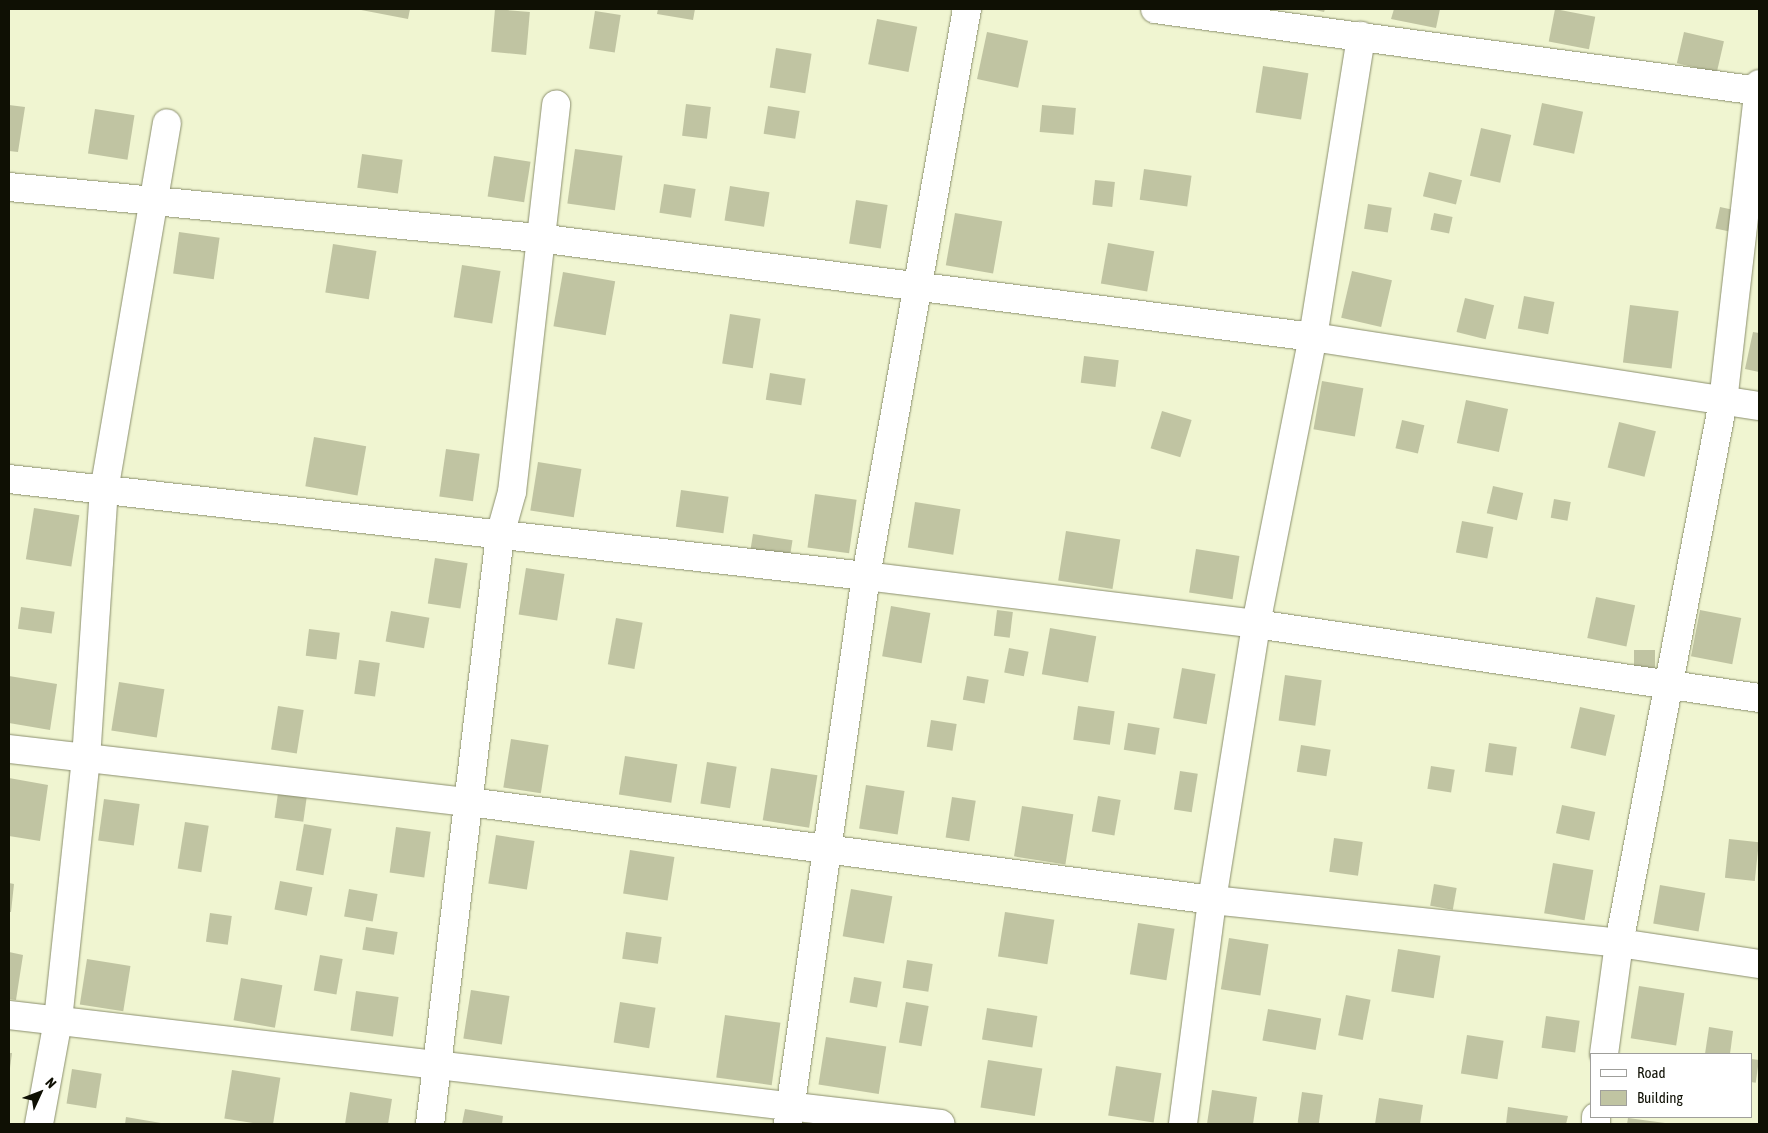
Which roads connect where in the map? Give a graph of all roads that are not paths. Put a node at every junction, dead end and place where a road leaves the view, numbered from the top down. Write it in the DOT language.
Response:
graph roads {
  1 [pos="968,9"];
  2 [pos="1156,9"];
  3 [pos="1361,36"];
  4 [pos="1759,89"];
  5 [pos="556,104"];
  6 [pos="167,123"];
  7 [pos="9,187"];
  8 [pos="151,203"];
  9 [pos="538,238"];
  10 [pos="916,285"];
  11 [pos="1313,337"];
  12 [pos="1724,402"];
  13 [pos="1759,406"];
  14 [pos="9,479"];
  15 [pos="104,490"];
  16 [pos="500,534"];
  17 [pos="866,576"];
  18 [pos="1256,624"];
  19 [pos="1667,684"];
  20 [pos="1759,698"];
  21 [pos="9,749"];
  22 [pos="86,759"];
  23 [pos="469,802"];
  24 [pos="828,850"];
  25 [pos="1212,900"];
  26 [pos="1619,943"];
  27 [pos="1759,964"];
  28 [pos="9,1015"];
  29 [pos="58,1020"];
  30 [pos="1604,1053"];
  31 [pos="437,1066"];
  32 [pos="790,1115"];
  33 [pos="38,1124"];
  34 [pos="430,1124"];
  35 [pos="941,1124"];
  36 [pos="1183,1124"];
  1 -- 10 [label="street"];
  2 -- 3 [label="street"];
  3 -- 4 [label="street"];
  3 -- 11 [label="street"];
  4 -- 12 [label="street"];
  5 -- 9 [label="street"];
  6 -- 8 [label="street"];
  7 -- 8 [label="street"];
  8 -- 9 [label="street"];
  8 -- 15 [label="street"];
  9 -- 10 [label="street"];
  9 -- 16 [label="street"];
  10 -- 11 [label="street"];
  10 -- 17 [label="street"];
  11 -- 12 [label="street"];
  11 -- 18 [label="street"];
  12 -- 13 [label="street"];
  12 -- 19 [label="street"];
  14 -- 15 [label="street"];
  15 -- 16 [label="street"];
  15 -- 22 [label="street"];
  16 -- 17 [label="street"];
  16 -- 23 [label="street"];
  17 -- 18 [label="street"];
  17 -- 24 [label="street"];
  18 -- 19 [label="street"];
  18 -- 25 [label="street"];
  19 -- 20 [label="street"];
  19 -- 26 [label="street"];
  21 -- 22 [label="street"];
  22 -- 23 [label="street"];
  22 -- 29 [label="street"];
  23 -- 24 [label="street"];
  23 -- 31 [label="street"];
  24 -- 25 [label="street"];
  24 -- 32 [label="street"];
  25 -- 26 [label="street"];
  25 -- 36 [label="street"];
  26 -- 27 [label="street"];
  26 -- 30 [label="street"];
  28 -- 29 [label="street"];
  29 -- 31 [label="street"];
  29 -- 33 [label="street"];
  31 -- 32 [label="street"];
  31 -- 34 [label="street"];
  32 -- 35 [label="street"];
}
